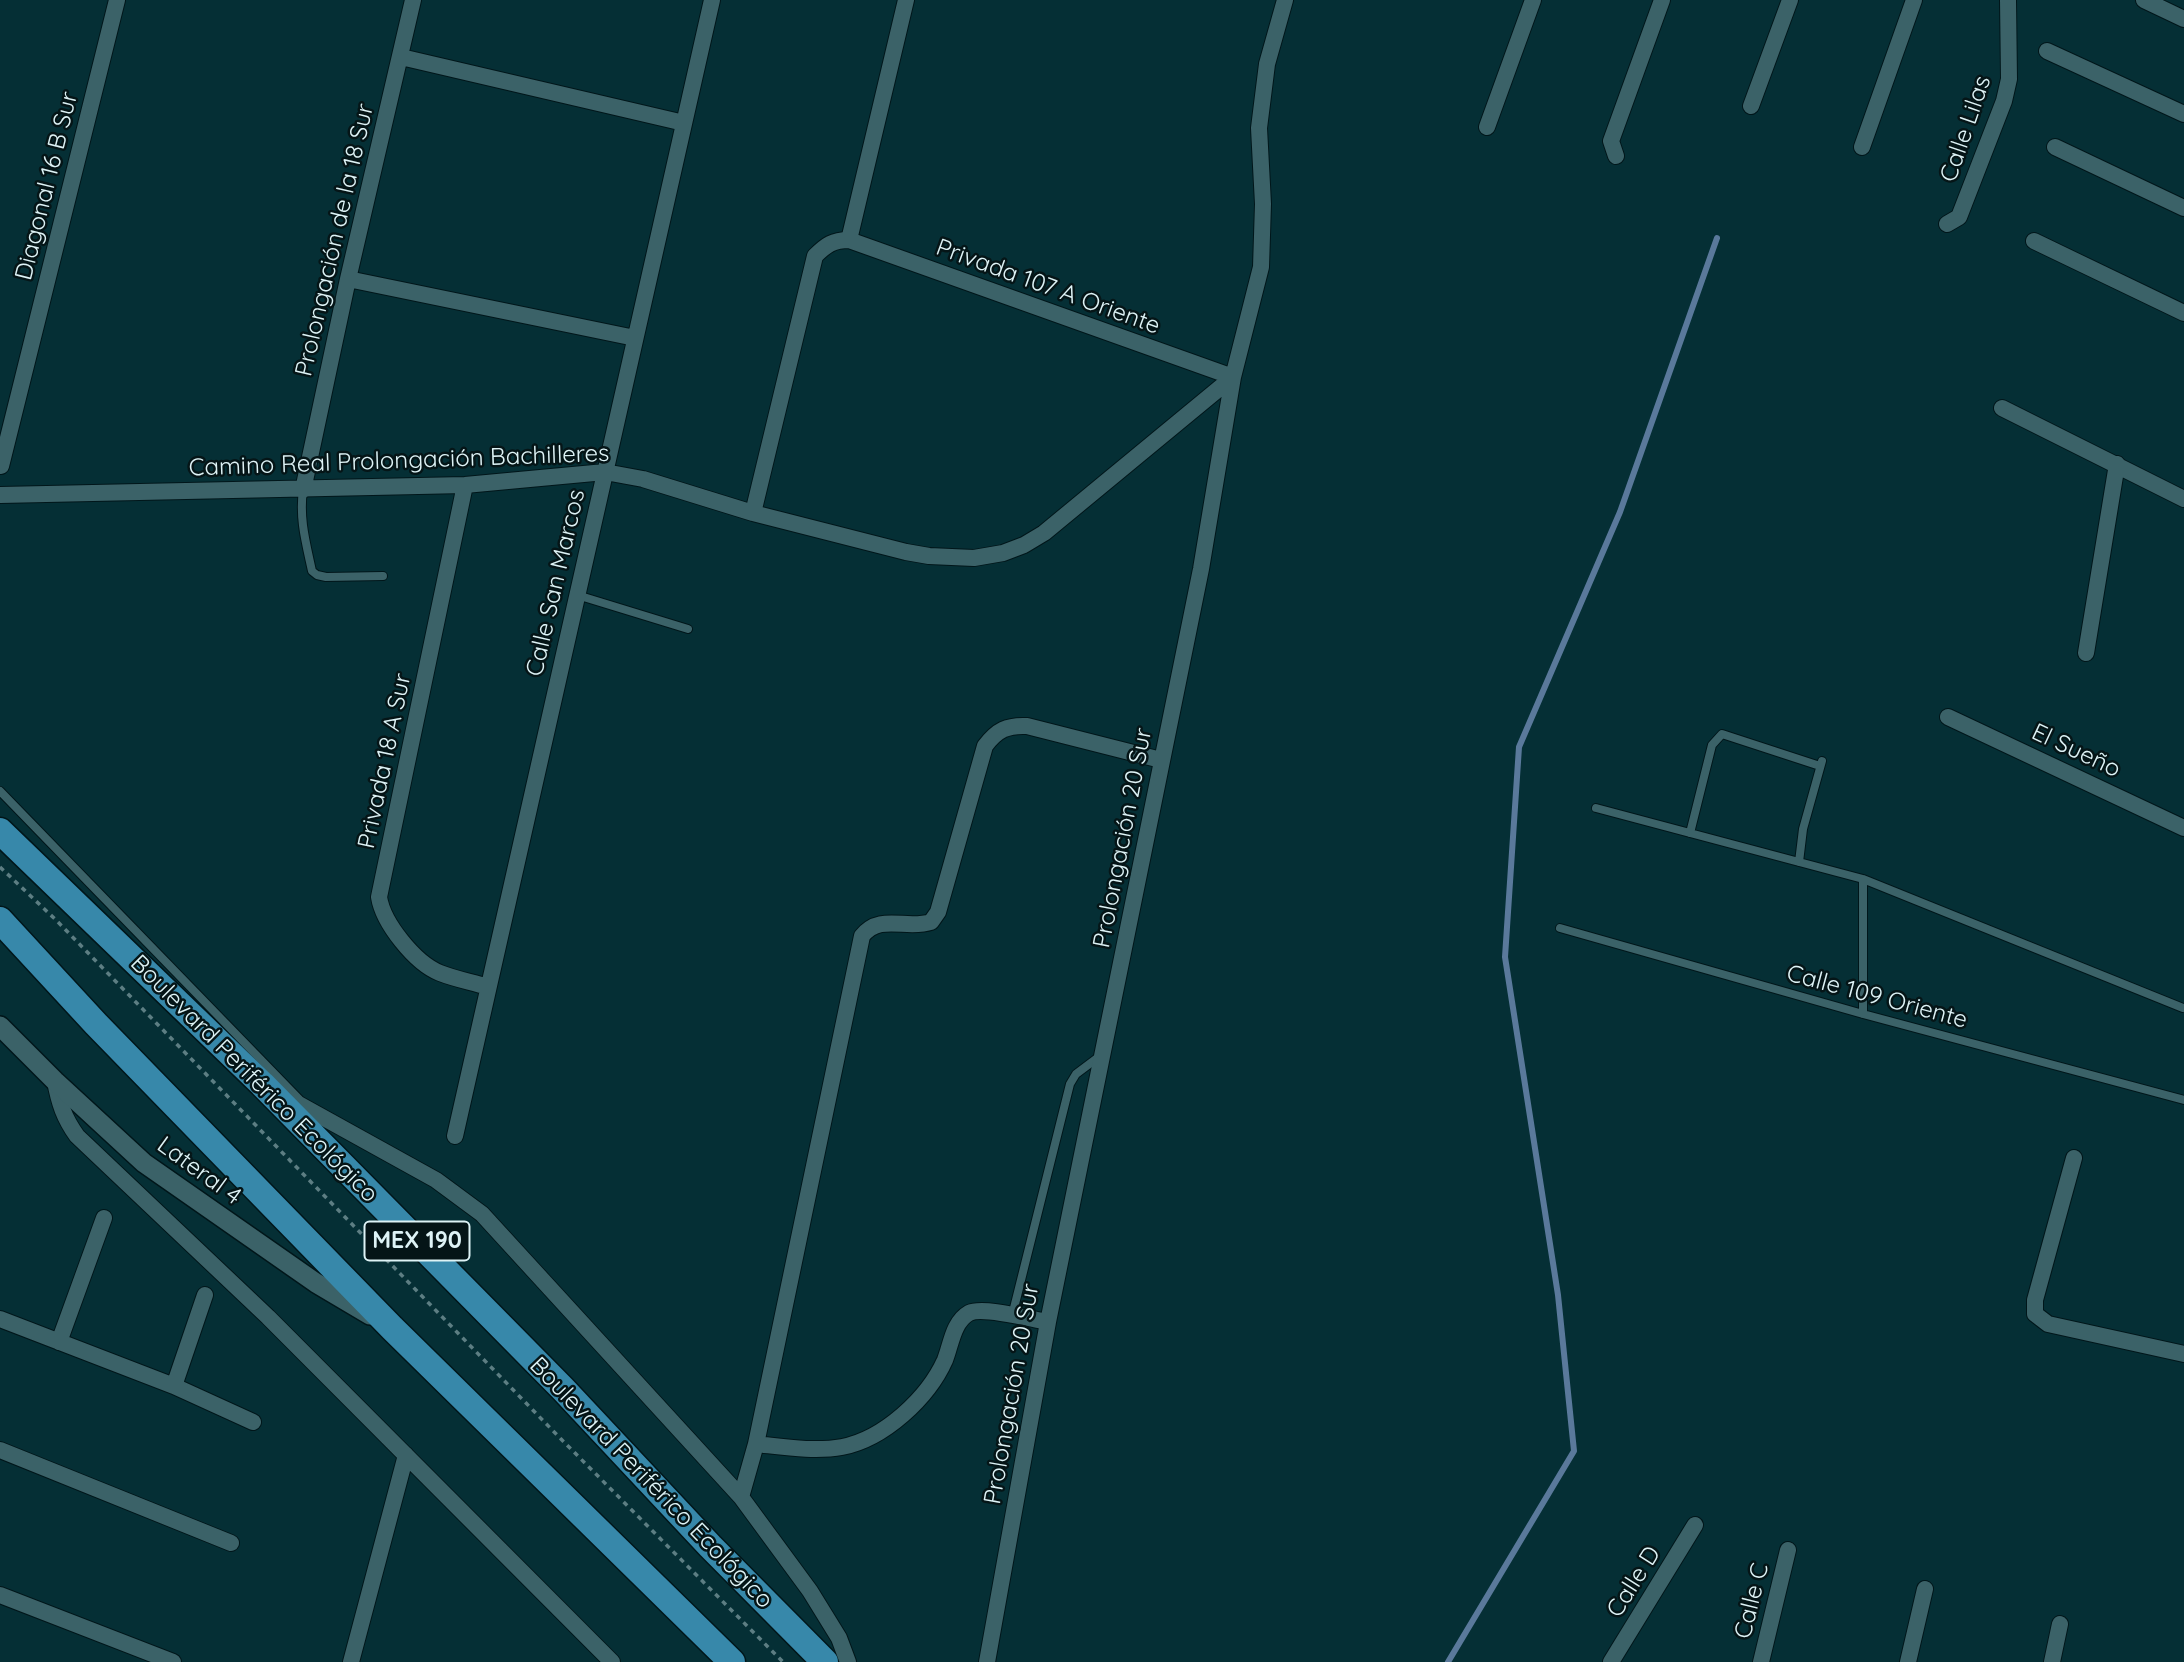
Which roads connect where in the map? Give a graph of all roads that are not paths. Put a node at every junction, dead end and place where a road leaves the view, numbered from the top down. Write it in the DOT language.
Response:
graph roads {
  1 [pos="117,0"];
  2 [pos="413,0"];
  3 [pos="712,0"];
  4 [pos="905,0"];
  5 [pos="1285,0"];
  6 [pos="1533,0"];
  7 [pos="1662,0"];
  8 [pos="1790,0"];
  9 [pos="1914,0"];
  10 [pos="2008,0"];
  11 [pos="2144,0"];
  12 [pos="2184,19"];
  13 [pos="2047,51"];
  14 [pos="401,57"];
  15 [pos="1751,106"];
  16 [pos="2184,114"];
  17 [pos="684,123"];
  18 [pos="1487,127"];
  19 [pos="1862,147"];
  20 [pos="2055,147"];
  21 [pos="1616,156"];
  22 [pos="2184,208"];
  23 [pos="1947,224"];
  24 [pos="849,240"];
  25 [pos="2034,241"];
  26 [pos="348,279"];
  27 [pos="2184,313"];
  28 [pos="635,338"];
  29 [pos="1233,377"];
  30 [pos="2002,408"];
  31 [pos="2117,464"];
  32 [pos="1,466"];
  33 [pos="605,472"];
  34 [pos="465,485"];
  35 [pos="303,490"];
  36 [pos="0,495"];
  37 [pos="2184,499"];
  38 [pos="754,513"];
  39 [pos="383,576"];
  40 [pos="577,596"];
  41 [pos="688,629"];
  42 [pos="2086,653"];
  43 [pos="1948,717"];
  44 [pos="1161,760"];
  45 [pos="0,791"];
  46 [pos="1596,808"];
  47 [pos="2184,828"];
  48 [pos="0,831"];
  49 [pos="1690,833"];
  50 [pos="1798,862"];
  51 [pos="1863,879"];
  52 [pos="0,920"];
  53 [pos="1560,928"];
  54 [pos="488,986"];
  55 [pos="2183,1008"];
  56 [pos="1863,1014"];
  57 [pos="0,1026"];
  58 [pos="1102,1054"];
  59 [pos="55,1081"];
  60 [pos="262,1084"];
  61 [pos="2184,1100"];
  62 [pos="310,1111"];
  63 [pos="454,1136"];
  64 [pos="2074,1158"];
  65 [pos="104,1218"];
  66 [pos="205,1295"];
  67 [pos="1012,1316"];
  68 [pos="0,1319"];
  69 [pos="1048,1322"];
  70 [pos="392,1328"];
  71 [pos="59,1342"];
  72 [pos="2184,1354"];
  73 [pos="174,1386"];
  74 [pos="253,1422"];
  75 [pos="757,1444"];
  76 [pos="0,1450"];
  77 [pos="406,1455"];
  78 [pos="741,1497"];
  79 [pos="1695,1525"];
  80 [pos="231,1543"];
  81 [pos="1788,1550"];
  82 [pos="1925,1589"];
  83 [pos="0,1595"];
  84 [pos="2060,1624"];
  85 [pos="153,1658"];
  86 [pos="173,1662"];
  87 [pos="351,1662"];
  88 [pos="612,1662"];
  89 [pos="732,1662"];
  90 [pos="825,1662"];
  91 [pos="848,1662"];
  92 [pos="987,1662"];
  93 [pos="1611,1662"];
  94 [pos="1761,1662"];
  95 [pos="1908,1662"];
  96 [pos="2052,1662"];
  1 -- 32 [label="street, Diagonal 16 B Sur"];
  2 -- 14 [label="street, Prolongación de la 18 Sur"];
  3 -- 17 [label="street, Calle San Marcos"];
  4 -- 24 [label="street"];
  5 -- 29 [label="street, Prolongación 20 Sur"];
  6 -- 18 [label="street"];
  7 -- 21 [label="street"];
  8 -- 15 [label="street"];
  9 -- 19 [label="street"];
  10 -- 23 [label="street, Calle Lilas"];
  11 -- 12 [label="street"];
  13 -- 16 [label="street"];
  14 -- 17 [label="street"];
  14 -- 26 [label="street, Prolongación de la 18 Sur"];
  17 -- 28 [label="street, Calle San Marcos"];
  20 -- 22 [label="street"];
  24 -- 29 [label="street, Privada 107 A Oriente"];
  24 -- 38 [label="street"];
  25 -- 27 [label="street"];
  26 -- 28 [label="street"];
  26 -- 35 [label="street, Prolongación de la 18 Sur"];
  28 -- 33 [label="street, Calle San Marcos"];
  29 -- 38 [label="street, Camino Real Prolongación Bachilleres"];
  29 -- 44 [label="street, Prolongación 20 Sur"];
  30 -- 31 [label="street"];
  31 -- 37 [label="street"];
  31 -- 42 [label="street"];
  33 -- 34 [label="street, Camino Real Prolongación Bachilleres"];
  33 -- 38 [label="street, Camino Real Prolongación Bachilleres"];
  33 -- 40 [label="street, Calle San Marcos"];
  34 -- 35 [label="street, Camino Real Prolongación Bachilleres"];
  34 -- 54 [label="street, Privada 18 A Sur"];
  35 -- 36 [label="street, Camino Real Prolongación Bachilleres"];
  35 -- 39 [label="lane"];
  40 -- 41 [label="lane"];
  40 -- 54 [label="street, Calle San Marcos"];
  43 -- 47 [label="street, El Sueño"];
  44 -- 58 [label="street, Prolongación 20 Sur"];
  44 -- 75 [label="street"];
  45 -- 62 [label="lane"];
  46 -- 49 [label="lane"];
  48 -- 60 [label="highway, Boulevard Periférico Ecológico / MEX 190"];
  49 -- 50 [label="lane"];
  49 -- 50 [label="lane"];
  50 -- 51 [label="lane"];
  51 -- 55 [label="lane"];
  51 -- 56 [label="lane"];
  52 -- 70 [label="highway, MEX 190"];
  53 -- 56 [label="lane, Calle 109 Oriente"];
  54 -- 63 [label="street, Calle San Marcos"];
  56 -- 61 [label="lane, Calle 109 Oriente"];
  57 -- 59 [label="street, Lateral 4"];
  58 -- 67 [label="lane"];
  58 -- 69 [label="street, Prolongación 20 Sur"];
  59 -- 70 [label="street, Lateral 4"];
  59 -- 77 [label="street"];
  60 -- 62 [label="street"];
  60 -- 90 [label="highway, Boulevard Periférico Ecológico / MEX 190"];
  62 -- 78 [label="street"];
  64 -- 72 [label="street"];
  65 -- 71 [label="street"];
  66 -- 73 [label="street"];
  67 -- 69 [label="street"];
  67 -- 75 [label="street"];
  68 -- 71 [label="street"];
  69 -- 92 [label="street, Prolongación 20 Sur"];
  70 -- 89 [label="highway, MEX 190"];
  71 -- 73 [label="street"];
  73 -- 74 [label="street"];
  75 -- 78 [label="street"];
  76 -- 80 [label="street"];
  77 -- 87 [label="street"];
  77 -- 88 [label="street"];
  78 -- 91 [label="street"];
  79 -- 93 [label="street, Calle D"];
  81 -- 94 [label="street, Calle C"];
  82 -- 95 [label="street"];
  83 -- 85 [label="street"];
  84 -- 96 [label="street"];
  85 -- 86 [label="street"];
}
